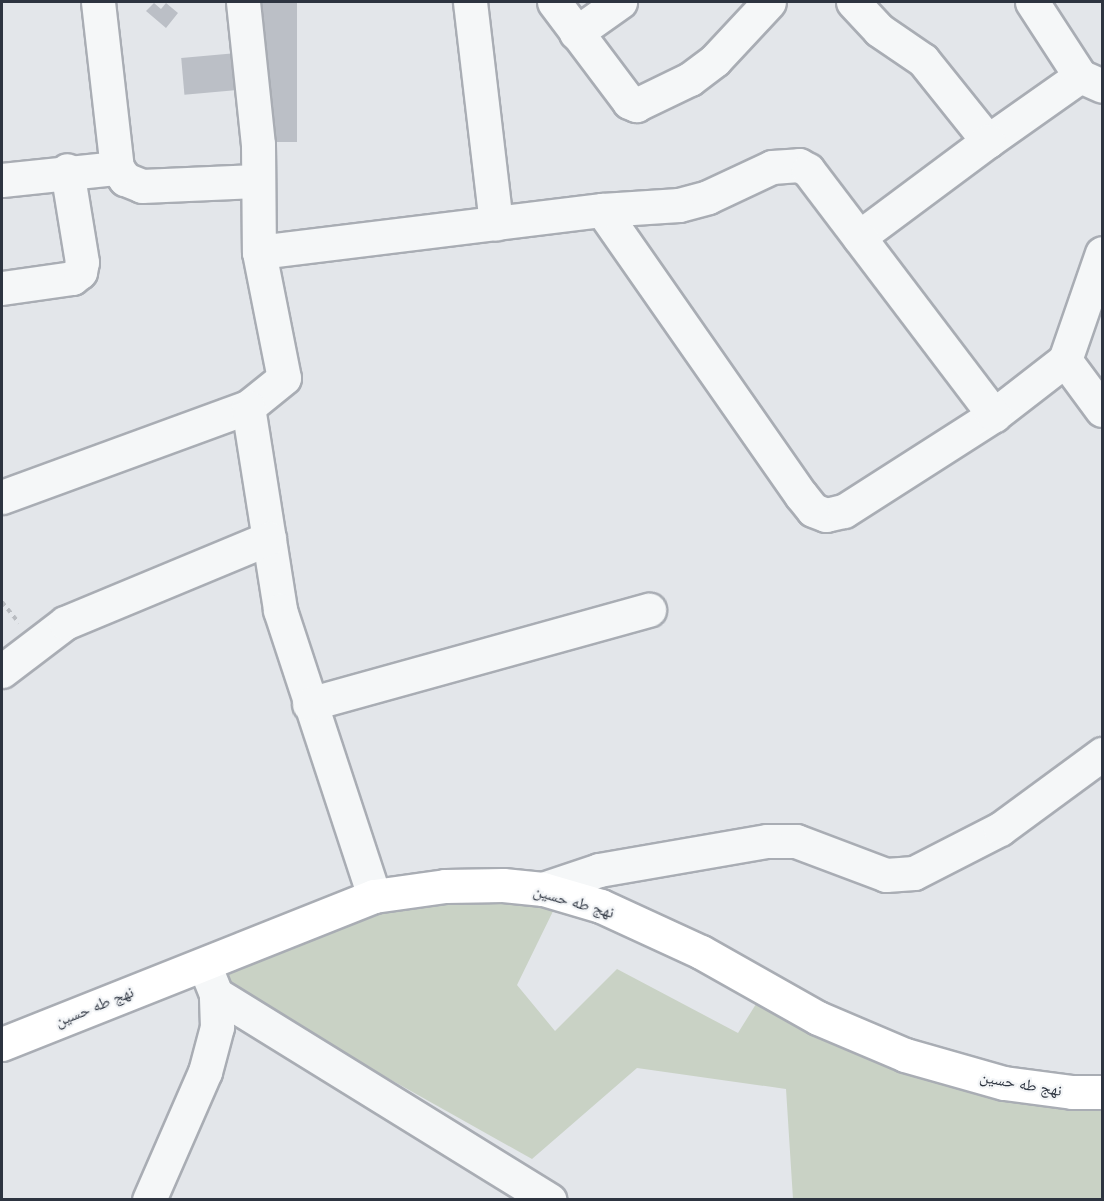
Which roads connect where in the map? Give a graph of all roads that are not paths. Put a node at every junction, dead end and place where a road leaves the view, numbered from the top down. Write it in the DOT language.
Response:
graph roads {
  1 [pos="98,2"];
  2 [pos="243,2"];
  3 [pos="470,2"];
  4 [pos="554,2"];
  5 [pos="620,2"];
  6 [pos="769,2"];
  7 [pos="853,2"];
  8 [pos="1032,2"];
  9 [pos="576,33"];
  10 [pos="1091,81"];
  11 [pos="988,141"];
  12 [pos="117,168"];
  13 [pos="68,170"];
  14 [pos="2,180"];
  15 [pos="256,181"];
  16 [pos="602,210"];
  17 [pos="496,222"];
  18 [pos="859,237"];
  19 [pos="259,252"];
  20 [pos="1102,253"];
  21 [pos="2,288"];
  22 [pos="1065,360"];
  23 [pos="248,407"];
  24 [pos="1102,410"];
  25 [pos="994,415"];
  26 [pos="2,497"];
  27 [pos="269,538"];
  28 [pos="649,610"];
  29 [pos="2,671"];
  30 [pos="309,704"];
  31 [pos="1102,754"];
  32 [pos="543,889"];
  33 [pos="374,896"];
  34 [pos="203,962"];
  35 [pos="216,994"];
  36 [pos="2,1044"];
  37 [pos="1102,1092"];
  38 [pos="159,1196"];
  39 [pos="550,1200"];
  1 -- 12 [label="street"];
  2 -- 15 [label="street"];
  3 -- 17 [label="street"];
  4 -- 9 [label="street"];
  5 -- 9 [label="street"];
  6 -- 9 [label="street"];
  7 -- 11 [label="street"];
  8 -- 10 [label="street"];
  10 -- 11 [label="street"];
  11 -- 18 [label="street"];
  12 -- 13 [label="street"];
  12 -- 15 [label="street"];
  13 -- 14 [label="street"];
  13 -- 21 [label="street"];
  15 -- 19 [label="street"];
  16 -- 17 [label="street"];
  16 -- 18 [label="street"];
  16 -- 25 [label="street"];
  17 -- 19 [label="street"];
  18 -- 25 [label="street"];
  19 -- 23 [label="street"];
  20 -- 22 [label="street"];
  22 -- 24 [label="street"];
  22 -- 25 [label="street"];
  23 -- 26 [label="street"];
  23 -- 27 [label="street"];
  27 -- 29 [label="street"];
  27 -- 30 [label="street"];
  28 -- 30 [label="street"];
  30 -- 33 [label="street"];
  31 -- 32 [label="street"];
  32 -- 33 [label="main road, نهج طه حسين"];
  32 -- 37 [label="main road, نهج طه حسين"];
  33 -- 34 [label="main road, نهج طه حسين"];
  34 -- 35 [label="street"];
  34 -- 36 [label="main road, نهج طه حسين"];
  35 -- 38 [label="street"];
  35 -- 39 [label="street"];
}
